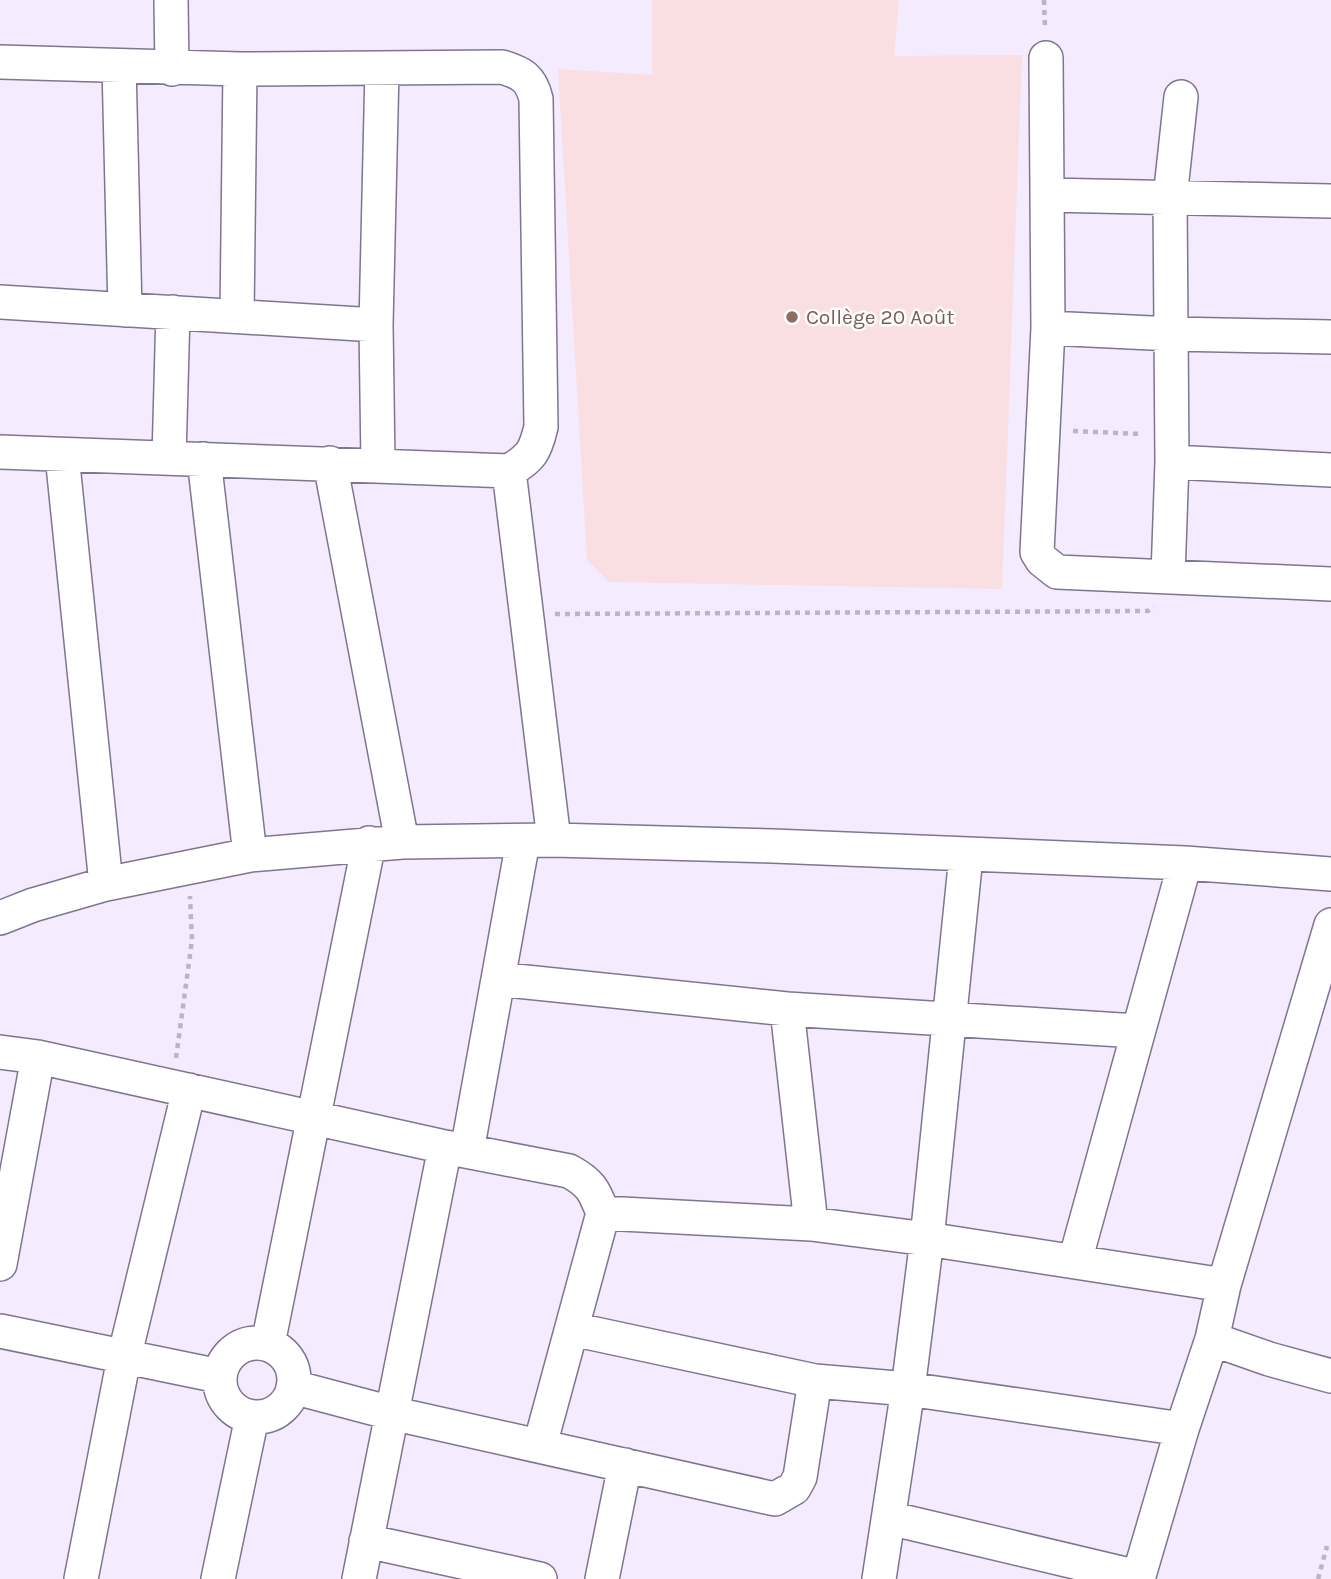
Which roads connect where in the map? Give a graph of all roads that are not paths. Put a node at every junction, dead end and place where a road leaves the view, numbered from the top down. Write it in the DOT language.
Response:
graph roads {
  1 [pos="171,0"];
  2 [pos="1046,58"];
  3 [pos="0,62"];
  4 [pos="119,66"];
  5 [pos="172,69"];
  6 [pos="240,69"];
  7 [pos="382,69"];
  8 [pos="1181,97"];
  9 [pos="1047,195"];
  10 [pos="1170,198"];
  11 [pos="1331,201"];
  12 [pos="0,302"];
  13 [pos="125,310"];
  14 [pos="173,312"];
  15 [pos="237,316"];
  16 [pos="376,325"];
  17 [pos="1048,328"];
  18 [pos="1172,334"];
  19 [pos="1331,337"];
  20 [pos="1171,449"];
  21 [pos="0,452"];
  22 [pos="62,455"];
  23 [pos="169,458"];
  24 [pos="204,459"];
  25 [pos="330,463"];
  26 [pos="378,464"];
  27 [pos="1331,470"];
  28 [pos="509,471"];
  29 [pos="1168,576"];
  30 [pos="1331,584"];
  31 [pos="539,841"];
  32 [pos="402,842"];
  33 [pos="369,843"];
  34 [pos="250,855"];
  35 [pos="966,856"];
  36 [pos="1185,863"];
  37 [pos="1331,873"];
  38 [pos="106,884"];
  39 [pos="0,918"];
  40 [pos="1331,925"];
  41 [pos="498,979"];
  42 [pos="787,1009"];
  43 [pos="948,1019"];
  44 [pos="1137,1031"];
  45 [pos="0,1052"];
  46 [pos="38,1057"];
  47 [pos="181,1088"];
  48 [pos="313,1116"];
  49 [pos="456,1149"];
  50 [pos="603,1213"];
  51 [pos="811,1224"];
  52 [pos="927,1239"];
  53 [pos="1074,1261"];
  54 [pos="0,1264"];
  55 [pos="1224,1285"];
  56 [pos="572,1329"];
  57 [pos="0,1331"];
  58 [pos="1212,1339"];
  59 [pos="268,1344"];
  60 [pos="124,1358"];
  61 [pos="219,1376"];
  62 [pos="1331,1376"];
  63 [pos="815,1381"];
  64 [pos="293,1387"];
  65 [pos="908,1389"];
  66 [pos="391,1413"];
  67 [pos="252,1417"];
  68 [pos="1182,1429"];
  69 [pos="540,1445"];
  70 [pos="625,1465"];
  71 [pos="889,1518"];
  72 [pos="366,1541"];
  73 [pos="1138,1578"];
  74 [pos="81,1579"];
  75 [pos="219,1579"];
  76 [pos="359,1579"];
  77 [pos="540,1579"];
  78 [pos="601,1579"];
  79 [pos="879,1579"];
  1 -- 5 [label="street"];
  2 -- 9 [label="street"];
  3 -- 4 [label="street"];
  4 -- 5 [label="street"];
  4 -- 13 [label="street"];
  5 -- 6 [label="street"];
  6 -- 7 [label="street"];
  6 -- 15 [label="street"];
  7 -- 16 [label="street"];
  7 -- 28 [label="street"];
  8 -- 10 [label="street"];
  9 -- 10 [label="street"];
  9 -- 17 [label="street"];
  10 -- 11 [label="street"];
  10 -- 18 [label="street"];
  12 -- 13 [label="street"];
  13 -- 14 [label="street"];
  14 -- 15 [label="street"];
  14 -- 23 [label="street"];
  15 -- 16 [label="street"];
  16 -- 26 [label="street"];
  17 -- 18 [label="street"];
  17 -- 29 [label="street"];
  18 -- 19 [label="street"];
  18 -- 20 [label="street"];
  20 -- 27 [label="street"];
  20 -- 29 [label="street"];
  21 -- 22 [label="street"];
  22 -- 23 [label="street"];
  22 -- 38 [label="street"];
  23 -- 24 [label="street"];
  24 -- 25 [label="street"];
  24 -- 34 [label="street"];
  25 -- 26 [label="street"];
  25 -- 32 [label="street"];
  26 -- 28 [label="street"];
  28 -- 31 [label="street"];
  29 -- 30 [label="street"];
  31 -- 32 [label="street"];
  31 -- 35 [label="street"];
  31 -- 41 [label="street"];
  32 -- 33 [label="street"];
  33 -- 34 [label="street"];
  33 -- 48 [label="street"];
  34 -- 38 [label="street"];
  35 -- 36 [label="street"];
  35 -- 43 [label="street"];
  36 -- 37 [label="street"];
  36 -- 44 [label="street"];
  38 -- 39 [label="street"];
  40 -- 55 [label="street"];
  41 -- 42 [label="street"];
  41 -- 49 [label="street"];
  42 -- 43 [label="street"];
  42 -- 51 [label="street"];
  43 -- 44 [label="street"];
  43 -- 52 [label="street"];
  44 -- 53 [label="street"];
  45 -- 46 [label="street"];
  46 -- 47 [label="street"];
  46 -- 54 [label="street"];
  47 -- 48 [label="street"];
  47 -- 60 [label="street"];
  48 -- 49 [label="street"];
  48 -- 59 [label="street"];
  49 -- 50 [label="street"];
  49 -- 66 [label="street"];
  50 -- 51 [label="street"];
  50 -- 56 [label="street"];
  51 -- 52 [label="street"];
  52 -- 53 [label="street"];
  52 -- 65 [label="street"];
  53 -- 55 [label="street"];
  55 -- 58 [label="street"];
  56 -- 63 [label="street"];
  56 -- 69 [label="street"];
  57 -- 60 [label="street"];
  58 -- 62 [label="street"];
  58 -- 68 [label="street"];
  59 -- 61 [label="street"];
  59 -- 64 [label="street"];
  60 -- 61 [label="street"];
  60 -- 74 [label="street"];
  61 -- 67 [label="street"];
  63 -- 65 [label="street"];
  63 -- 70 [label="street"];
  64 -- 66 [label="street"];
  64 -- 67 [label="street"];
  65 -- 68 [label="street"];
  65 -- 71 [label="street"];
  66 -- 69 [label="street"];
  66 -- 72 [label="street"];
  67 -- 75 [label="street"];
  68 -- 73 [label="street"];
  69 -- 70 [label="street"];
  70 -- 78 [label="street"];
  71 -- 73 [label="street"];
  71 -- 79 [label="street"];
  72 -- 76 [label="street"];
  72 -- 77 [label="street"];
}
